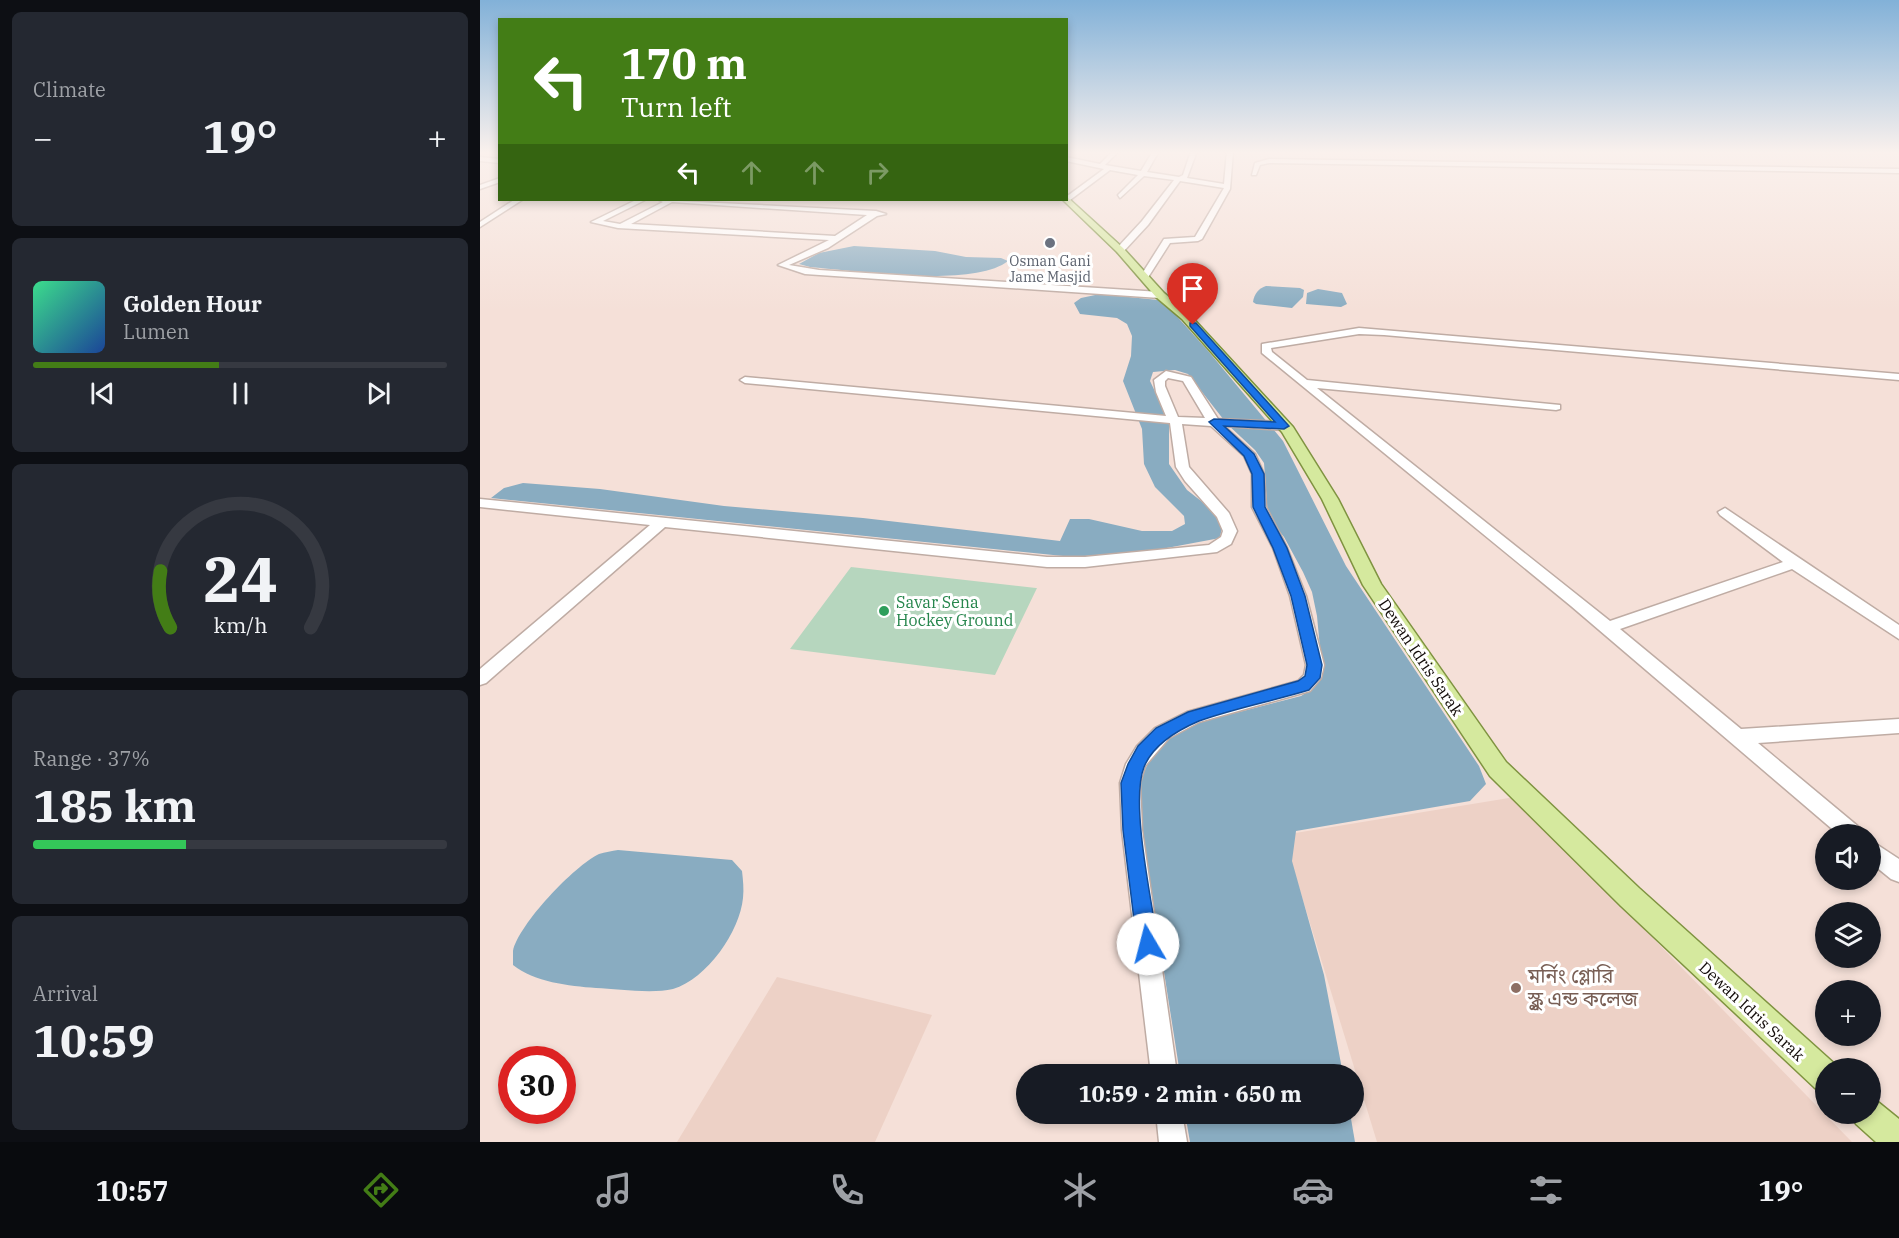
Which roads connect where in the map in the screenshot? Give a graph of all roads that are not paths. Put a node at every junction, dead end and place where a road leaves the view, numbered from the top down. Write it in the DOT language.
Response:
graph roads {
  1 [pos="514,204"];
  2 [pos="632,204"];
  3 [pos="665,204"];
  4 [pos="732,204"];
  5 [pos="1073,204"];
  6 [pos="1159,204"];
  7 [pos="1217,204"];
  8 [pos="480,225"];
  9 [pos="622,226"];
  10 [pos="837,238"];
  11 [pos="1120,250"];
  12 [pos="1144,277"];
  13 [pos="1160,295"];
  14 [pos="1899,377"];
  15 [pos="745,380"];
  16 [pos="1304,383"];
  17 [pos="1556,407"];
  18 [pos="1174,420"];
  19 [pos="1214,422"];
  20 [pos="1284,426"];
  21 [pos="480,503"];
  22 [pos="1725,512"];
  23 [pos="660,524"];
  24 [pos="1794,563"];
  25 [pos="1607,628"];
  26 [pos="1899,633"];
  27 [pos="480,679"];
  28 [pos="1899,726"];
  29 [pos="1737,737"];
  30 [pos="1841,824"];
  31 [pos="1881,858"];
  32 [pos="1899,872"];
  33 [pos="1163,1064"];
  34 [pos="1815,1067"];
  35 [pos="1171,1124"];
  36 [pos="1880,1124"];
  37 [pos="1899,1140"];
  38 [pos="1173,1142"];
  1 -- 8 [label="street"];
  2 -- 9 [label="street"];
  3 -- 9 [label="street"];
  4 -- 10 [label="street"];
  5 -- 11 [label="main road, Dewan Idris Sarak"];
  6 -- 11 [label="street"];
  7 -- 12 [label="street"];
  9 -- 10 [label="street"];
  10 -- 13 [label="street"];
  11 -- 12 [label="main road, Dewan Idris Sarak"];
  12 -- 13 [label="main road, Dewan Idris Sarak"];
  13 -- 20 [label="main road, Dewan Idris Sarak"];
  14 -- 16 [label="street"];
  15 -- 18 [label="street"];
  16 -- 17 [label="street"];
  16 -- 25 [label="street"];
  18 -- 19 [label="street"];
  18 -- 19 [label="street"];
  18 -- 23 [label="street"];
  19 -- 20 [label="street"];
  19 -- 33 [label="street"];
  20 -- 34 [label="main road, Dewan Idris Sarak"];
  21 -- 23 [label="street"];
  22 -- 24 [label="street"];
  23 -- 27 [label="street"];
  24 -- 25 [label="street"];
  24 -- 26 [label="street"];
  25 -- 29 [label="street"];
  28 -- 29 [label="street"];
  29 -- 30 [label="street"];
  31 -- 32 [label="street"];
  35 -- 38 [label="street"];
  36 -- 37 [label="main road"];
}
